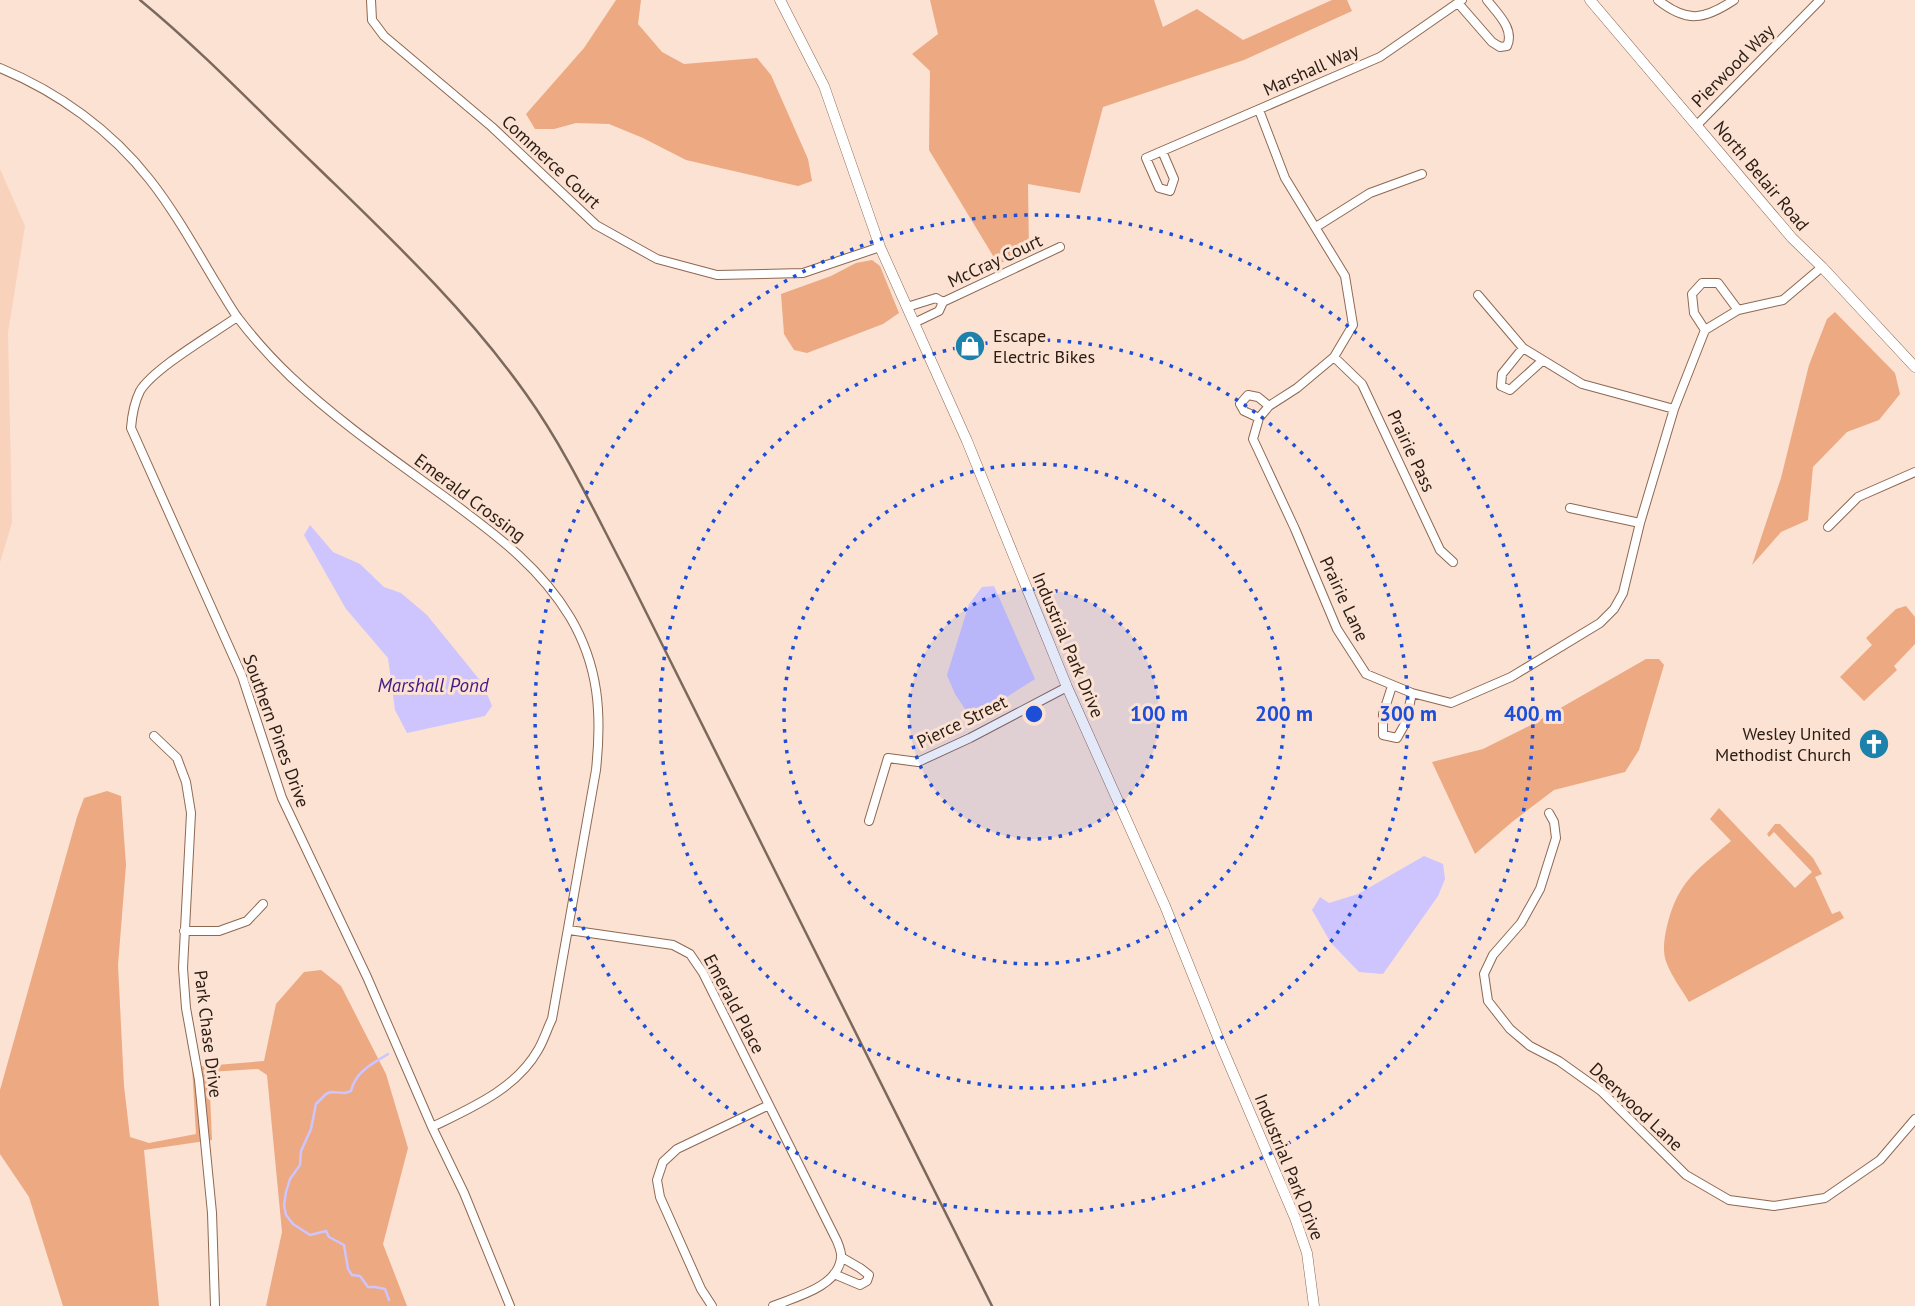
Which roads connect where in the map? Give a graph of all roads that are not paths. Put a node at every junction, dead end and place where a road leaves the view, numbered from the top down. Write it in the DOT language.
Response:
graph roads {
  1 [pos="371,0"];
  2 [pos="780,0"];
  3 [pos="1487,0"];
  4 [pos="1590,0"];
  5 [pos="1658,0"];
  6 [pos="1734,0"];
  7 [pos="1820,0"];
  8 [pos="1460,2"];
  9 [pos="0,68"];
  10 [pos="1259,110"];
  11 [pos="1697,125"];
  12 [pos="1162,151"];
  13 [pos="1422,174"];
  14 [pos="1316,227"];
  15 [pos="880,247"];
  16 [pos="1060,247"];
  17 [pos="1822,267"];
  18 [pos="1478,295"];
  19 [pos="943,302"];
  20 [pos="907,307"];
  21 [pos="1738,310"];
  22 [pos="237,317"];
  23 [pos="914,323"];
  24 [pos="1705,330"];
  25 [pos="1523,348"];
  26 [pos="1334,357"];
  27 [pos="1542,361"];
  28 [pos="1915,368"];
  29 [pos="1269,406"];
  30 [pos="1674,409"];
  31 [pos="1259,418"];
  32 [pos="1915,472"];
  33 [pos="1570,508"];
  34 [pos="1640,523"];
  35 [pos="1828,527"];
  36 [pos="1453,562"];
  37 [pos="1392,686"];
  38 [pos="1067,687"];
  39 [pos="1412,693"];
  40 [pos="153,736"];
  41 [pos="1549,813"];
  42 [pos="869,821"];
  43 [pos="263,904"];
  44 [pos="569,930"];
  45 [pos="184,931"];
  46 [pos="769,1105"];
  47 [pos="1915,1119"];
  48 [pos="432,1127"];
  49 [pos="841,1257"];
  50 [pos="834,1274"];
  51 [pos="215,1306"];
  52 [pos="510,1306"];
  53 [pos="712,1306"];
  54 [pos="773,1306"];
  55 [pos="1314,1306"];
  1 -- 15 [label="street, Commerce Court"];
  2 -- 15 [label="street, Industrial Park Drive"];
  3 -- 8 [label="street"];
  4 -- 11 [label="street, North Belair Road"];
  5 -- 6 [label="street"];
  7 -- 11 [label="street, Pierwood Way"];
  8 -- 10 [label="street, Marshall Way"];
  9 -- 22 [label="street, Emerald Crossing"];
  10 -- 12 [label="street, Marshall Way"];
  10 -- 14 [label="street"];
  11 -- 17 [label="street, North Belair Road"];
  12 -- 12 [label="street"];
  13 -- 14 [label="street"];
  14 -- 26 [label="street"];
  15 -- 20 [label="street, Industrial Park Drive"];
  16 -- 19 [label="street, McCray Court"];
  17 -- 21 [label="street"];
  17 -- 28 [label="street, North Belair Road"];
  18 -- 25 [label="street"];
  19 -- 20 [label="street, McCray Court"];
  19 -- 23 [label="street, McCray Court"];
  20 -- 23 [label="street, Industrial Park Drive"];
  21 -- 24 [label="street"];
  21 -- 24 [label="street"];
  22 -- 44 [label="street, Emerald Crossing"];
  22 -- 48 [label="street, Southern Pines Drive"];
  23 -- 38 [label="street, Industrial Park Drive"];
  24 -- 30 [label="street, Prairie Lane"];
  25 -- 27 [label="street"];
  25 -- 27 [label="street"];
  26 -- 29 [label="street"];
  26 -- 36 [label="street, Prairie Pass"];
  27 -- 30 [label="street"];
  29 -- 31 [label="street"];
  29 -- 31 [label="street"];
  30 -- 34 [label="street, Prairie Lane"];
  31 -- 37 [label="street, Prairie Lane"];
  32 -- 35 [label="street"];
  33 -- 34 [label="street"];
  34 -- 39 [label="street, Prairie Lane"];
  37 -- 39 [label="street, Prairie Lane"];
  37 -- 39 [label="street"];
  38 -- 42 [label="street, Pierce Street"];
  38 -- 55 [label="street, Industrial Park Drive"];
  40 -- 45 [label="street, Park Chase Drive"];
  41 -- 47 [label="street, Deerwood Lane"];
  43 -- 45 [label="street"];
  44 -- 46 [label="street, Emerald Place"];
  44 -- 48 [label="street, Emerald Crossing"];
  45 -- 51 [label="street, Park Chase Drive"];
  46 -- 49 [label="street, Emerald Place"];
  46 -- 53 [label="street"];
  48 -- 52 [label="street, Southern Pines Drive"];
  49 -- 50 [label="street"];
  49 -- 50 [label="street"];
  50 -- 54 [label="street"];
}
